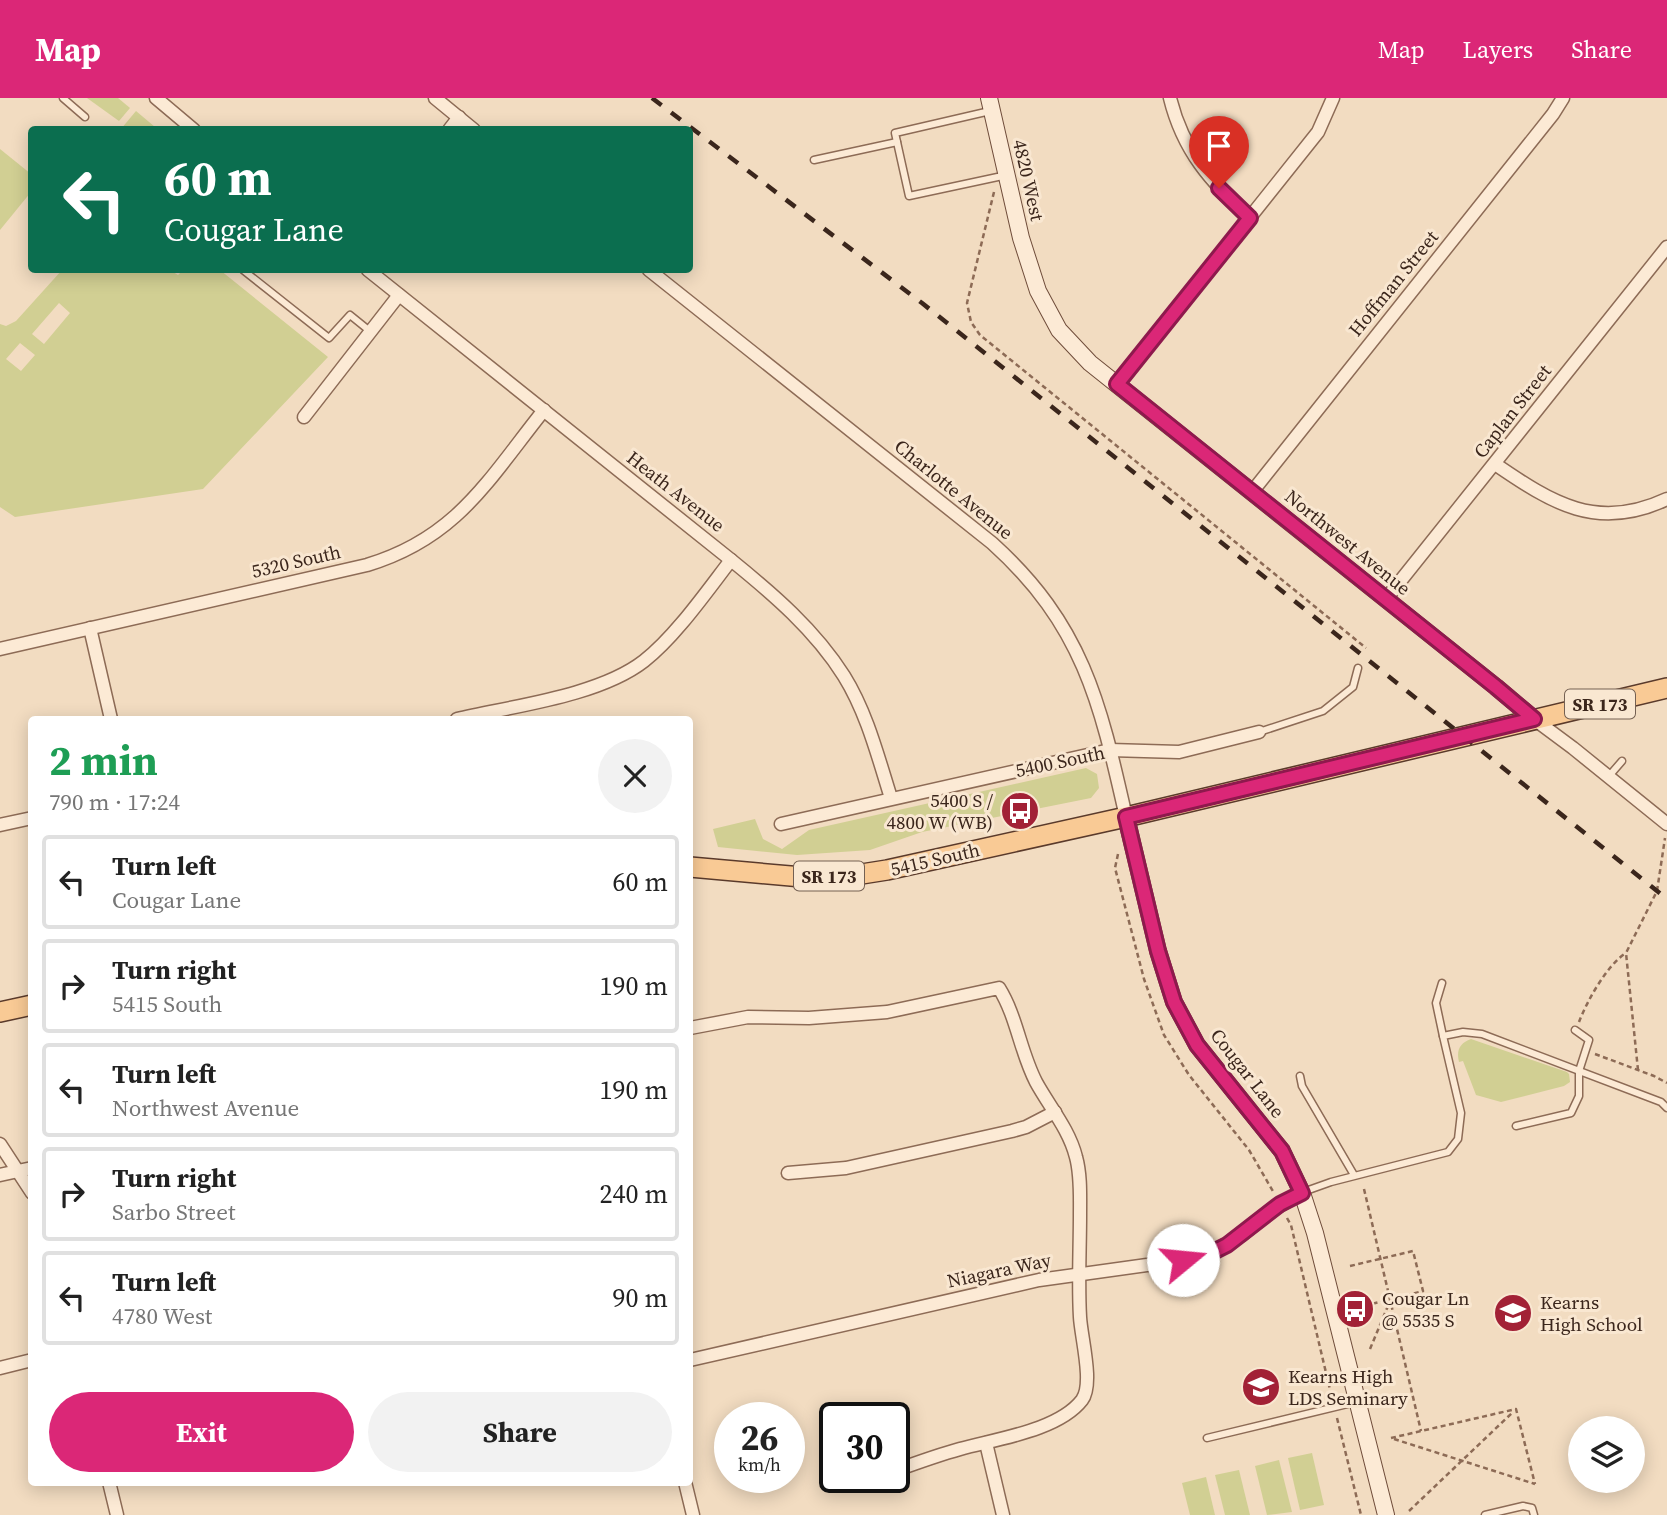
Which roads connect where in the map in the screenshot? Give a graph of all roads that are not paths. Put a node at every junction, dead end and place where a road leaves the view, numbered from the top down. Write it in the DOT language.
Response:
graph roads {
  1 [pos="63,98"];
  2 [pos="156,98"];
  3 [pos="435,98"];
  4 [pos="1170,98"];
  5 [pos="1333,98"];
  6 [pos="1563,98"];
  7 [pos="990,104"];
  8 [pos="85,117"];
  9 [pos="459,117"];
  10 [pos="189,126"];
  11 [pos="452,126"];
  12 [pos="469,126"];
  13 [pos="897,142"];
  14 [pos="814,160"];
  15 [pos="1000,177"];
  16 [pos="1250,218"];
  17 [pos="1667,247"];
  18 [pos="1030,270"];
  19 [pos="247,273"];
  20 [pos="372,273"];
  21 [pos="653,273"];
  22 [pos="399,295"];
  23 [pos="371,332"];
  24 [pos="1117,384"];
  25 [pos="544,411"];
  26 [pos="304,417"];
  27 [pos="1495,464"];
  28 [pos="1252,492"];
  29 [pos="1667,499"];
  30 [pos="731,559"];
  31 [pos="1386,599"];
  32 [pos="90,628"];
  33 [pos="0,649"];
  34 [pos="1358,668"];
  35 [pos="1667,690"];
  36 [pos="110,716"];
  37 [pos="470,716"];
  38 [pos="1534,719"];
  39 [pos="1259,732"];
  40 [pos="1110,750"];
  41 [pos="1622,761"];
  42 [pos="1609,776"];
  43 [pos="891,798"];
  44 [pos="1126,817"];
  45 [pos="28,819"];
  46 [pos="781,824"];
  47 [pos="1667,824"];
  48 [pos="0,825"];
  49 [pos="693,867"];
  50 [pos="1442,983"];
  51 [pos="28,1006"];
  52 [pos="0,1013"];
  53 [pos="693,1027"];
  54 [pos="1575,1030"];
  55 [pos="1443,1036"];
  56 [pos="1579,1071"];
  57 [pos="1300,1076"];
  58 [pos="1667,1108"];
  59 [pos="1055,1112"];
  60 [pos="1516,1126"];
  61 [pos="0,1144"];
  62 [pos="25,1169"];
  63 [pos="788,1173"];
  64 [pos="0,1175"];
  65 [pos="1354,1175"];
  66 [pos="1302,1193"];
  67 [pos="1079,1274"];
  68 [pos="693,1359"];
  69 [pos="28,1361"];
  70 [pos="0,1368"];
  71 [pos="1358,1402"];
  72 [pos="1207,1438"];
  73 [pos="986,1443"];
  74 [pos="910,1465"];
  75 [pos="110,1486"];
  76 [pos="686,1486"];
  77 [pos="117,1515"];
  78 [pos="693,1515"];
  79 [pos="1003,1515"];
  80 [pos="1385,1515"];
  81 [pos="1485,1515"];
  82 [pos="1534,1515"];
  1 -- 8 [label="lane"];
  2 -- 10 [label="street"];
  3 -- 9 [label="street"];
  4 -- 16 [label="street"];
  5 -- 16 [label="street"];
  6 -- 28 [label="street, Hoffman Street"];
  7 -- 13 [label="lane"];
  7 -- 15 [label="street, 4820 West"];
  9 -- 11 [label="street"];
  9 -- 12 [label="street"];
  13 -- 14 [label="lane"];
  13 -- 15 [label="lane"];
  15 -- 18 [label="street, 4820 West"];
  16 -- 24 [label="street"];
  17 -- 27 [label="street, Caplan Street"];
  18 -- 24 [label="street, Northwest Avenue"];
  19 -- 23 [label="lane"];
  20 -- 22 [label="street, Heath Avenue"];
  21 -- 40 [label="street, Charlotte Avenue"];
  22 -- 23 [label="street"];
  22 -- 25 [label="street, Heath Avenue"];
  23 -- 26 [label="street"];
  24 -- 28 [label="street, Northwest Avenue"];
  25 -- 30 [label="street, Heath Avenue"];
  25 -- 32 [label="street, 5320 South"];
  27 -- 29 [label="street"];
  27 -- 31 [label="street, Caplan Street"];
  28 -- 31 [label="street, Northwest Avenue"];
  30 -- 37 [label="street"];
  30 -- 43 [label="street, Heath Avenue"];
  31 -- 38 [label="street, Northwest Avenue"];
  32 -- 33 [label="street, 5320 South"];
  32 -- 36 [label="street"];
  34 -- 39 [label="lane"];
  35 -- 38 [label="main road, 5415 South / SR 173"];
  38 -- 42 [label="street, Northwest Avenue"];
  38 -- 44 [label="main road, 5415 South / SR 173"];
  39 -- 40 [label="street, 5400 South"];
  40 -- 43 [label="street, 5400 South"];
  40 -- 44 [label="street, Charlotte Avenue"];
  41 -- 42 [label="lane"];
  42 -- 47 [label="street, Northwest Avenue"];
  43 -- 46 [label="street, 5400 South"];
  44 -- 49 [label="main road, 5415 South / SR 173"];
  44 -- 66 [label="street, Cougar Lane"];
  45 -- 48 [label="street"];
  50 -- 55 [label="lane"];
  51 -- 52 [label="main road"];
  53 -- 59 [label="street"];
  54 -- 56 [label="lane"];
  55 -- 56 [label="lane"];
  55 -- 65 [label="lane"];
  56 -- 58 [label="lane"];
  56 -- 60 [label="lane"];
  57 -- 65 [label="lane"];
  59 -- 63 [label="street"];
  59 -- 67 [label="street"];
  61 -- 62 [label="street"];
  62 -- 64 [label="street"];
  65 -- 66 [label="lane"];
  66 -- 67 [label="street, Niagara Way"];
  66 -- 71 [label="street, Cougar Lane"];
  67 -- 68 [label="street, Niagara Way"];
  67 -- 73 [label="street"];
  69 -- 70 [label="street"];
  71 -- 72 [label="lane"];
  71 -- 80 [label="street, Cougar Lane"];
  73 -- 74 [label="street"];
  73 -- 79 [label="street"];
  75 -- 77 [label="street"];
  76 -- 78 [label="street"];
  81 -- 82 [label="lane"];
}
